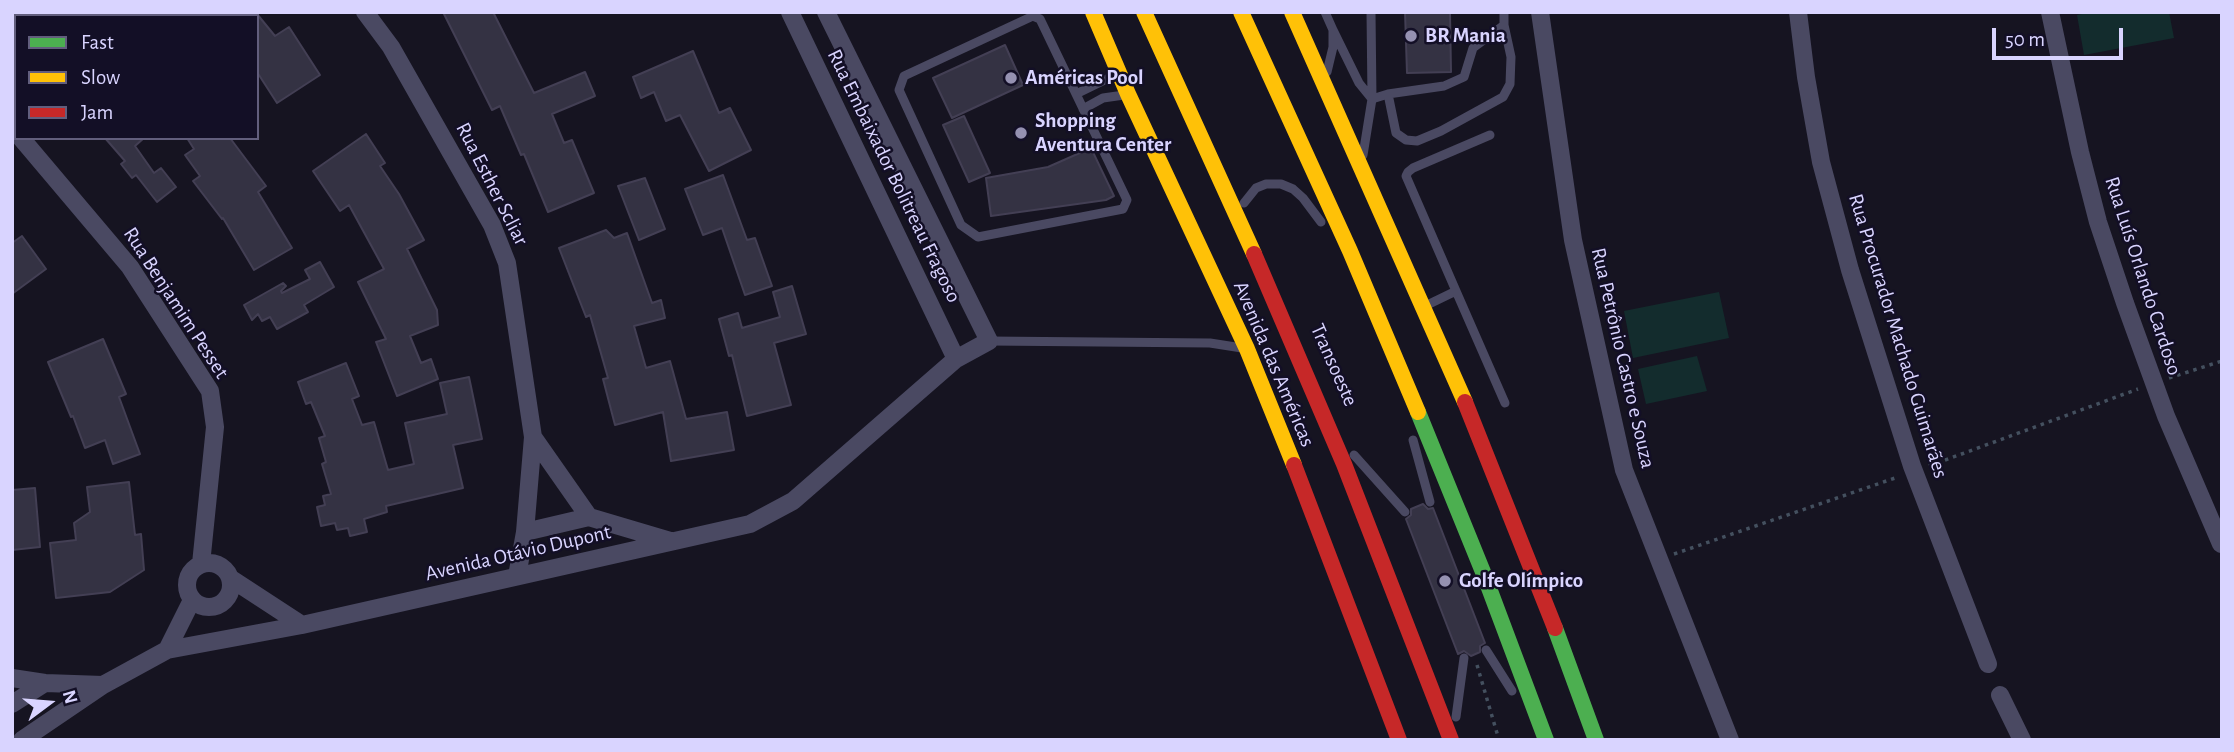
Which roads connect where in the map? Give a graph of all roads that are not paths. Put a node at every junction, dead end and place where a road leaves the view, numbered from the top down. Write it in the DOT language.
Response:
graph roads {
  1 [pos="365,12"];
  2 [pos="790,12"];
  3 [pos="826,12"];
  4 [pos="1093,12"];
  5 [pos="1144,12"];
  6 [pos="1153,12"];
  7 [pos="1241,12"];
  8 [pos="1292,12"];
  9 [pos="1325,12"];
  10 [pos="1371,12"];
  11 [pos="1504,12"];
  12 [pos="1540,12"];
  13 [pos="1798,12"];
  14 [pos="2050,12"];
  15 [pos="1504,24"];
  16 [pos="1333,30"];
  17 [pos="1120,73"];
  18 [pos="1325,81"];
  19 [pos="1076,94"];
  20 [pos="1128,94"];
  21 [pos="1388,94"];
  22 [pos="1372,99"];
  23 [pos="1083,109"];
  24 [pos="1490,135"];
  25 [pos="23,140"];
  26 [pos="1215,143"];
  27 [pos="1361,164"];
  28 [pos="1308,190"];
  29 [pos="1238,191"];
  30 [pos="1244,202"];
  31 [pos="1249,214"];
  32 [pos="1456,291"];
  33 [pos="1423,307"];
  34 [pos="989,341"];
  35 [pos="1247,349"];
  36 [pos="956,359"];
  37 [pos="1505,403"];
  38 [pos="533,437"];
  39 [pos="1349,443"];
  40 [pos="1354,455"];
  41 [pos="1364,480"];
  42 [pos="1430,502"];
  43 [pos="1442,507"];
  44 [pos="1405,512"];
  45 [pos="589,517"];
  46 [pos="525,532"];
  47 [pos="674,542"];
  48 [pos="2221,544"];
  49 [pos="201,564"];
  50 [pos="517,576"];
  51 [pos="230,578"];
  52 [pos="192,600"];
  53 [pos="302,625"];
  54 [pos="167,650"];
  55 [pos="1486,650"];
  56 [pos="1500,653"];
  57 [pos="1469,656"];
  58 [pos="1988,664"];
  59 [pos="12,678"];
  60 [pos="45,682"];
  61 [pos="103,685"];
  62 [pos="1446,692"];
  63 [pos="2000,695"];
  64 [pos="12,704"];
  65 [pos="1456,717"];
  66 [pos="1455,734"];
  67 [pos="22,740"];
  68 [pos="1399,740"];
  69 [pos="1546,740"];
  70 [pos="1596,740"];
  71 [pos="1730,740"];
  72 [pos="2022,740"];
  1 -- 38 [label="street, Rua Esther Scliar"];
  2 -- 36 [label="street, Rua Embaixador Bolitreau Fragoso"];
  3 -- 34 [label="street, Rua Embaixador Bolitreau Fragoso"];
  4 -- 17 [label="main road, Avenida das Américas"];
  5 -- 66 [label="main road, Avenida das Américas"];
  6 -- 26 [label="lane"];
  7 -- 69 [label="main road"];
  8 -- 18 [label="main road"];
  9 -- 16 [label="lane"];
  10 -- 22 [label="lane"];
  11 -- 15 [label="lane"];
  12 -- 71 [label="street, Rua Petrônio Castro e Souza"];
  13 -- 58 [label="street, Rua Procurador Machado Guimarães"];
  14 -- 48 [label="street, Rua Luís Orlando Cardoso"];
  15 -- 21 [label="lane"];
  15 -- 21 [label="lane"];
  16 -- 18 [label="lane"];
  16 -- 22 [label="lane"];
  17 -- 19 [label="lane"];
  17 -- 20 [label="main road, Avenida das Américas"];
  18 -- 27 [label="main road"];
  19 -- 23 [label="lane"];
  19 -- 23 [label="lane"];
  20 -- 23 [label="lane"];
  20 -- 35 [label="main road, Avenida das Américas"];
  21 -- 22 [label="lane"];
  22 -- 27 [label="lane"];
  24 -- 32 [label="lane"];
  25 -- 49 [label="street, Rua Benjamim Pesset"];
  27 -- 33 [label="main road"];
  28 -- 30 [label="lane"];
  29 -- 30 [label="lane"];
  30 -- 31 [label="lane"];
  32 -- 33 [label="lane"];
  32 -- 37 [label="lane"];
  33 -- 70 [label="main road"];
  34 -- 35 [label="lane"];
  34 -- 36 [label="street, Avenida Otávio Dupont"];
  35 -- 68 [label="main road, Avenida das Américas"];
  36 -- 47 [label="street, Avenida Otávio Dupont"];
  38 -- 45 [label="street, Rua Esther Scliar"];
  38 -- 46 [label="street, Rua Esther Scliar"];
  39 -- 40 [label="lane"];
  40 -- 41 [label="lane"];
  40 -- 44 [label="lane"];
  42 -- 43 [label="lane"];
  45 -- 46 [label="street"];
  45 -- 47 [label="street"];
  46 -- 50 [label="street, Rua Esther Scliar"];
  47 -- 50 [label="street, Avenida Otávio Dupont"];
  49 -- 51 [label="street"];
  49 -- 52 [label="street"];
  50 -- 53 [label="street, Avenida Otávio Dupont"];
  51 -- 52 [label="street"];
  51 -- 53 [label="street"];
  52 -- 54 [label="street"];
  53 -- 54 [label="street, Avenida Otávio Dupont"];
  54 -- 61 [label="street, Avenida Otávio Dupont"];
  55 -- 56 [label="lane"];
  57 -- 65 [label="lane"];
  59 -- 60 [label="street"];
  60 -- 61 [label="street"];
  60 -- 64 [label="street"];
  61 -- 67 [label="street, Avenida Otávio Dupont"];
  62 -- 65 [label="lane"];
  63 -- 72 [label="street"];
  65 -- 66 [label="lane"];
}
